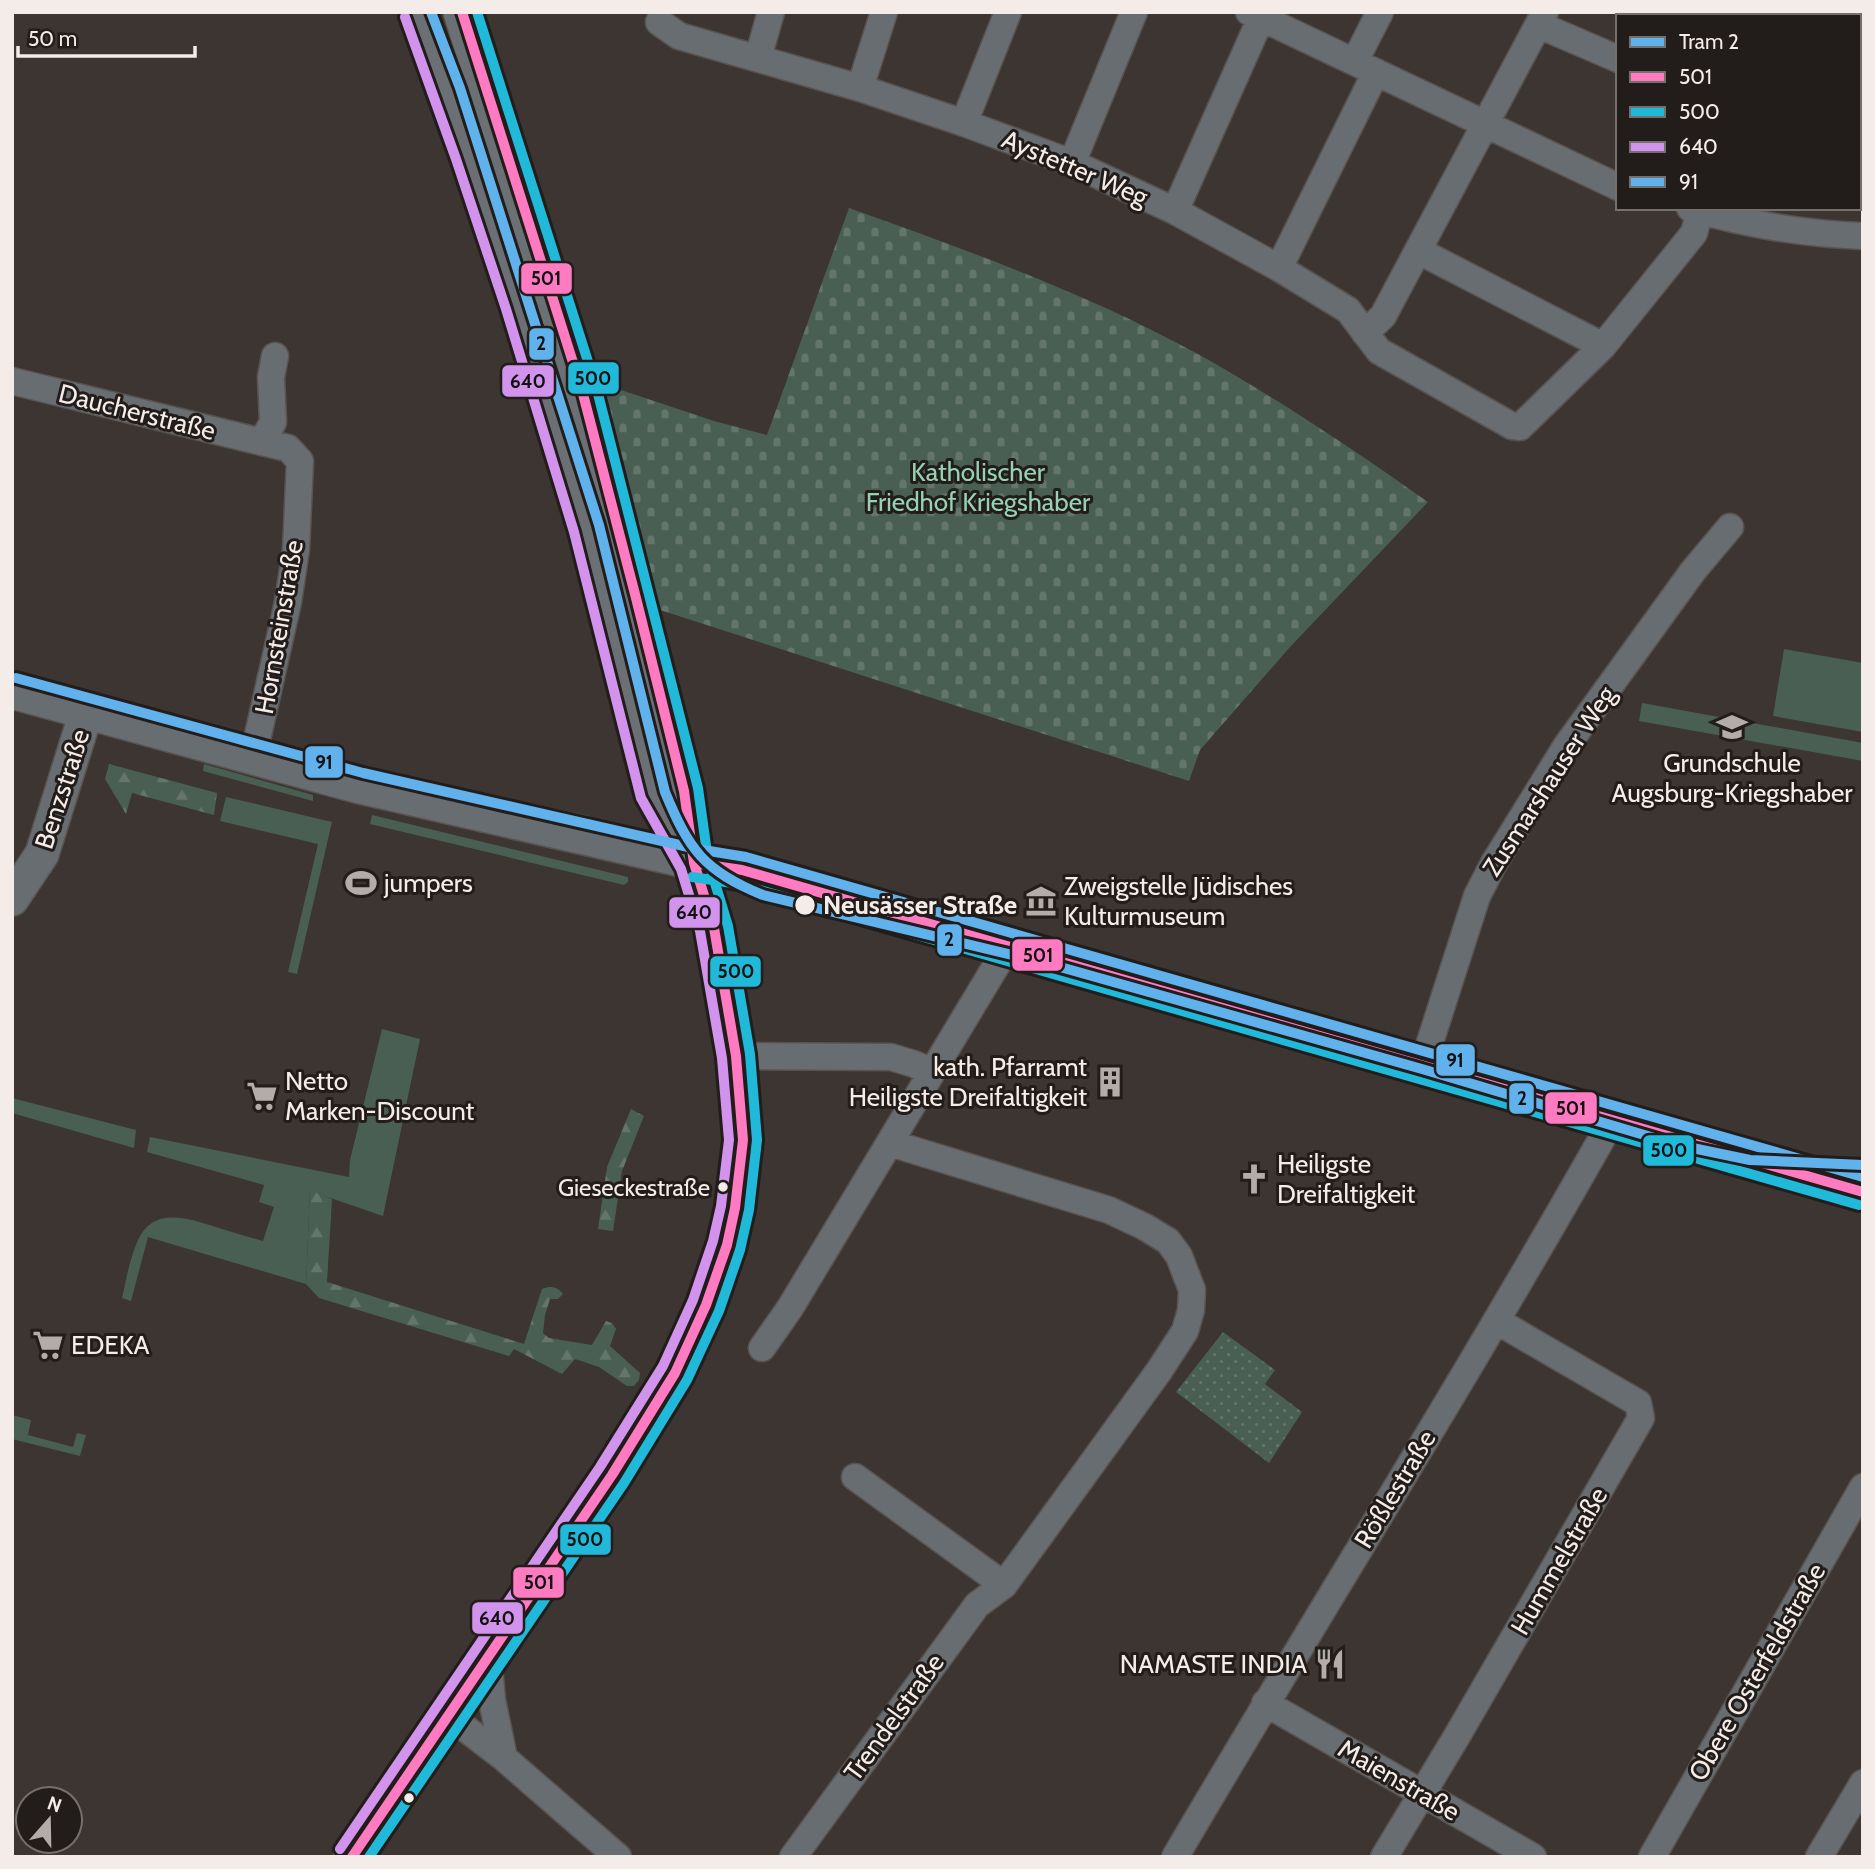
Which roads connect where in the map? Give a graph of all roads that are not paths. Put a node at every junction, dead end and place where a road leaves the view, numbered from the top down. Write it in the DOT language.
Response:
graph roads {
  1 [pos="418,12"];
  2 [pos="462,12"];
  3 [pos="771,12"];
  4 [pos="884,12"];
  5 [pos="1008,12"];
  6 [pos="1134,12"];
  7 [pos="1380,12"];
  8 [pos="1255,15"];
  9 [pos="1542,18"];
  10 [pos="659,22"];
  11 [pos="758,58"];
  12 [pos="1616,58"];
  13 [pos="1365,66"];
  14 [pos="860,88"];
  15 [pos="964,123"];
  16 [pos="1485,125"];
  17 [pos="1072,163"];
  18 [pos="1616,186"];
  19 [pos="1695,210"];
  20 [pos="1698,210"];
  21 [pos="1175,211"];
  22 [pos="1863,236"];
  23 [pos="1419,251"];
  24 [pos="1279,268"];
  25 [pos="1365,333"];
  26 [pos="1603,346"];
  27 [pos="275,356"];
  28 [pos="12,381"];
  29 [pos="262,442"];
  30 [pos="1730,527"];
  31 [pos="12,692"];
  32 [pos="86,713"];
  33 [pos="253,757"];
  34 [pos="694,863"];
  35 [pos="12,899"];
  36 [pos="1004,945"];
  37 [pos="736,1056"];
  38 [pos="1423,1064"];
  39 [pos="932,1072"];
  40 [pos="1609,1118"];
  41 [pos="890,1143"];
  42 [pos="1863,1192"];
  43 [pos="1497,1321"];
  44 [pos="762,1348"];
  45 [pos="855,1477"];
  46 [pos="1863,1488"];
  47 [pos="1004,1585"];
  48 [pos="488,1656"];
  49 [pos="1265,1703"];
  50 [pos="448,1715"];
  51 [pos="504,1758"];
  52 [pos="1863,1783"];
  53 [pos="1423,1795"];
  54 [pos="352,1857"];
  55 [pos="618,1857"];
  56 [pos="793,1857"];
  57 [pos="1175,1857"];
  58 [pos="1384,1857"];
  59 [pos="1533,1857"];
  60 [pos="1652,1857"];
  61 [pos="1819,1857"];
  1 -- 34 [label="main road"];
  2 -- 34 [label="main road"];
  3 -- 11 [label="street"];
  4 -- 14 [label="street"];
  5 -- 15 [label="street"];
  6 -- 17 [label="street"];
  7 -- 13 [label="street"];
  8 -- 13 [label="street"];
  8 -- 21 [label="street"];
  9 -- 12 [label="street"];
  9 -- 16 [label="street"];
  10 -- 11 [label="street, Aystetter Weg"];
  11 -- 14 [label="street, Aystetter Weg"];
  13 -- 16 [label="street"];
  13 -- 24 [label="street"];
  14 -- 15 [label="street, Aystetter Weg"];
  15 -- 17 [label="street, Aystetter Weg"];
  16 -- 18 [label="street"];
  16 -- 23 [label="street"];
  17 -- 21 [label="street, Aystetter Weg"];
  19 -- 26 [label="street, Aystetter Weg"];
  20 -- 22 [label="street"];
  21 -- 24 [label="street, Aystetter Weg"];
  23 -- 25 [label="street"];
  23 -- 26 [label="street"];
  24 -- 25 [label="street, Aystetter Weg"];
  25 -- 26 [label="street, Aystetter Weg"];
  27 -- 29 [label="street"];
  28 -- 29 [label="street, Daucherstraße"];
  29 -- 33 [label="street, Hornsteinstraße"];
  30 -- 38 [label="street, Zusmarshauser Weg"];
  31 -- 32 [label="street"];
  32 -- 33 [label="street"];
  32 -- 35 [label="street, Benzstraße"];
  33 -- 34 [label="street"];
  34 -- 36 [label="street"];
  34 -- 37 [label="main road"];
  36 -- 38 [label="street"];
  36 -- 39 [label="street"];
  37 -- 39 [label="street"];
  37 -- 48 [label="main road"];
  38 -- 40 [label="street"];
  39 -- 41 [label="street"];
  40 -- 42 [label="street"];
  40 -- 43 [label="street, Rößlestraße"];
  41 -- 44 [label="street"];
  41 -- 47 [label="street, Trendelstraße"];
  43 -- 49 [label="street, Rößlestraße"];
  43 -- 53 [label="street, Hummelstraße"];
  45 -- 47 [label="street"];
  46 -- 60 [label="street, Obere Osterfeldstraße"];
  47 -- 56 [label="street, Trendelstraße"];
  48 -- 50 [label="main road"];
  48 -- 51 [label="street"];
  49 -- 53 [label="street, Maienstraße"];
  49 -- 57 [label="street, Rößlestraße"];
  50 -- 51 [label="street"];
  50 -- 54 [label="main road"];
  51 -- 55 [label="street"];
  52 -- 61 [label="street"];
  53 -- 58 [label="street, Hummelstraße"];
  53 -- 59 [label="street, Maienstraße"];
}
